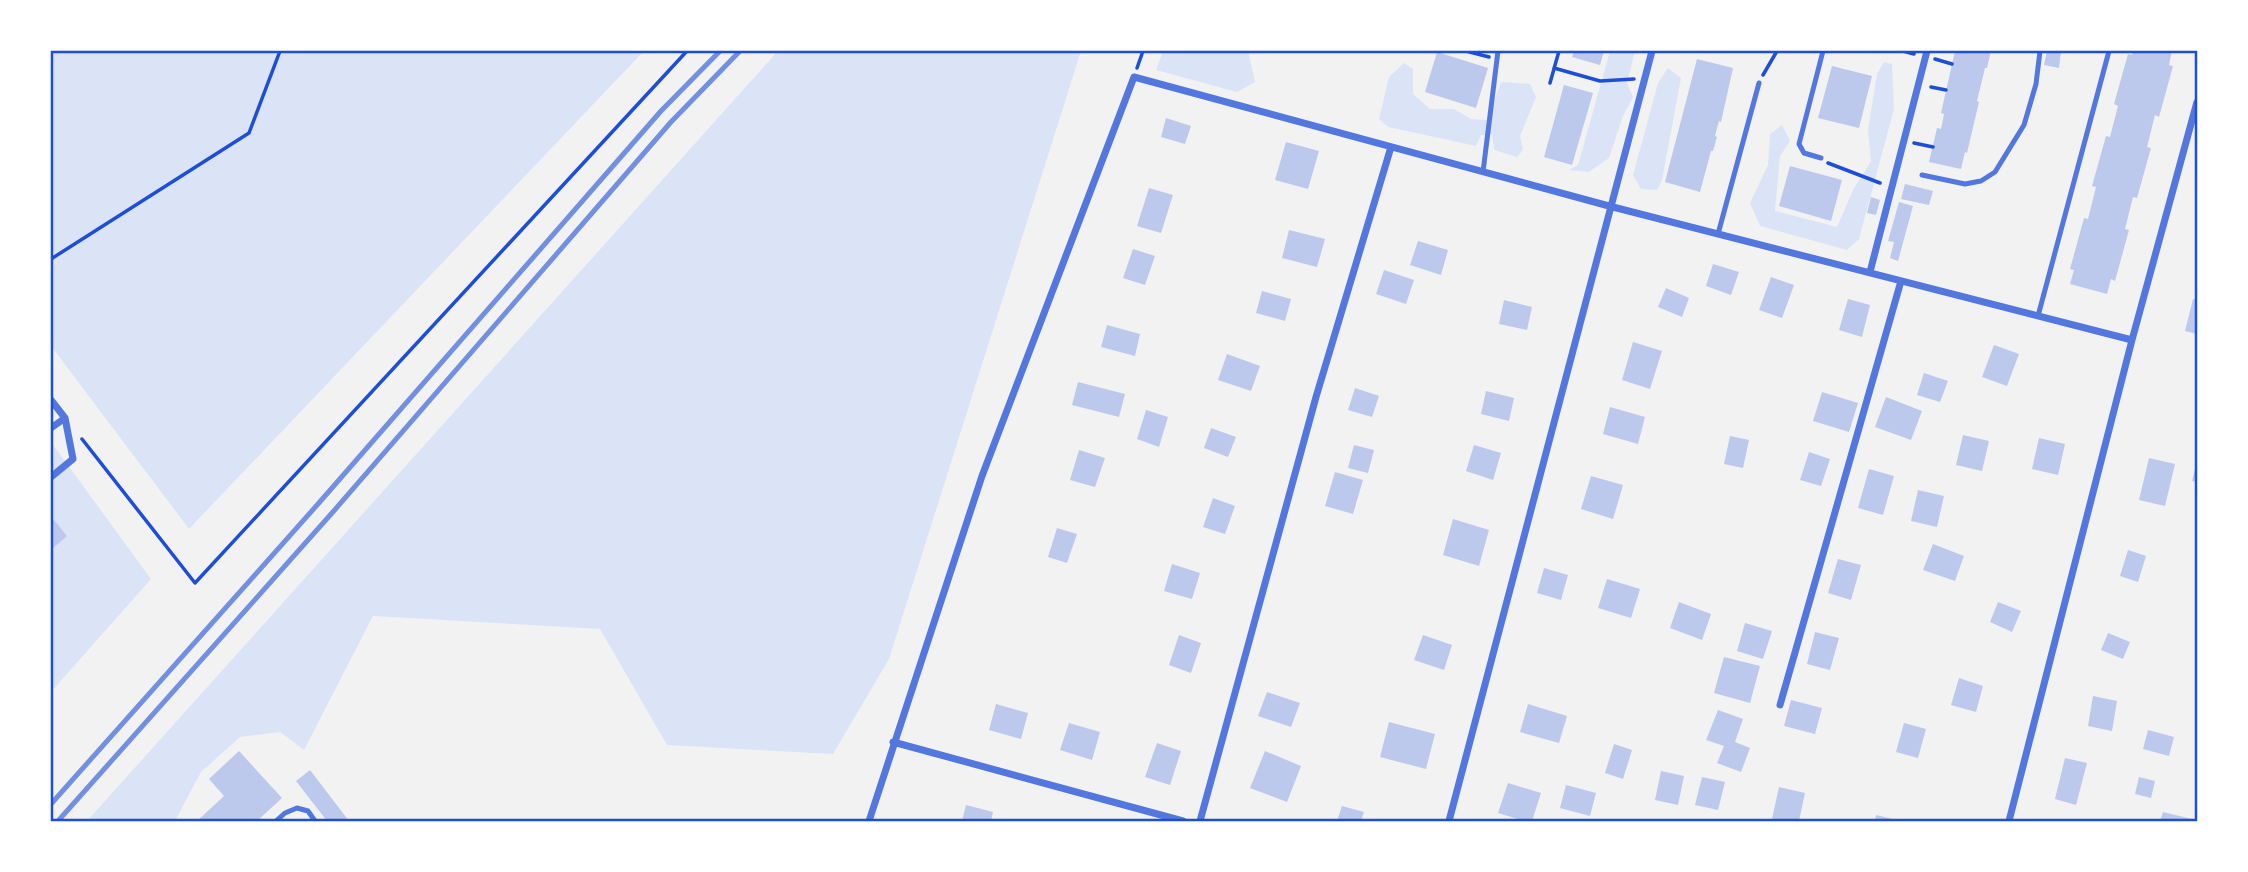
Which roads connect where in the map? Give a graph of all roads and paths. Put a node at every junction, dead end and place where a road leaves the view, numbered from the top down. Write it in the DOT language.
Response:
graph roads {
  1 [pos="280,51"];
  2 [pos="687,51"];
  3 [pos="1466,51"];
  4 [pos="1499,51"];
  5 [pos="1559,51"];
  6 [pos="1652,51"];
  7 [pos="1777,51"];
  8 [pos="1823,51"];
  9 [pos="1927,51"];
  10 [pos="2040,51"];
  11 [pos="2109,51"];
  12 [pos="1497,60"];
  13 [pos="1943,61"];
  14 [pos="1952,64"];
  15 [pos="1554,68"];
  16 [pos="1645,75"];
  17 [pos="1550,83"];
  18 [pos="1759,83"];
  19 [pos="1937,88"];
  20 [pos="1946,90"];
  21 [pos="2197,102"];
  22 [pos="1923,145"];
  23 [pos="1391,147"];
  24 [pos="1933,147"];
  25 [pos="1821,158"];
  26 [pos="1483,172"];
  27 [pos="1922,174"];
  28 [pos="1892,187"];
  29 [pos="1609,206"];
  30 [pos="1718,234"];
  31 [pos="51,258"];
  32 [pos="1870,272"];
  33 [pos="1901,281"];
  34 [pos="2038,316"];
  35 [pos="2132,340"];
  36 [pos="51,400"];
  37 [pos="65,418"];
  38 [pos="51,428"];
  39 [pos="51,477"];
  40 [pos="1780,705"];
  41 [pos="894,742"];
  42 [pos="276,821"];
  43 [pos="316,821"];
  44 [pos="869,821"];
  45 [pos="1183,821"];
  46 [pos="1200,821"];
  47 [pos="1449,821"];
  48 [pos="2009,821"];
  1 -- 31 [label="path"];
  2 -- 37 [label="path"];
  3 -- 12 [label="path"];
  4 -- 12 [label="lane"];
  5 -- 15 [label="path"];
  6 -- 16 [label="street"];
  7 -- 18 [label="path"];
  8 -- 25 [label="lane"];
  9 -- 28 [label="street"];
  10 -- 27 [label="lane"];
  11 -- 34 [label="lane"];
  12 -- 26 [label="lane"];
  13 -- 14 [label="path"];
  15 -- 16 [label="path"];
  15 -- 17 [label="path"];
  16 -- 29 [label="street"];
  18 -- 30 [label="lane"];
  19 -- 20 [label="path"];
  21 -- 35 [label="street"];
  22 -- 24 [label="path"];
  23 -- 26 [label="street"];
  23 -- 41 [label="street"];
  23 -- 46 [label="street"];
  25 -- 28 [label="path"];
  26 -- 29 [label="street"];
  28 -- 32 [label="street"];
  29 -- 30 [label="street"];
  29 -- 47 [label="street"];
  30 -- 32 [label="street"];
  32 -- 33 [label="street"];
  33 -- 34 [label="street"];
  33 -- 40 [label="street"];
  34 -- 35 [label="street"];
  35 -- 48 [label="street"];
  36 -- 37 [label="street"];
  37 -- 38 [label="street"];
  37 -- 39 [label="street"];
  41 -- 44 [label="street"];
  41 -- 45 [label="street"];
  42 -- 43 [label="lane"];
}
